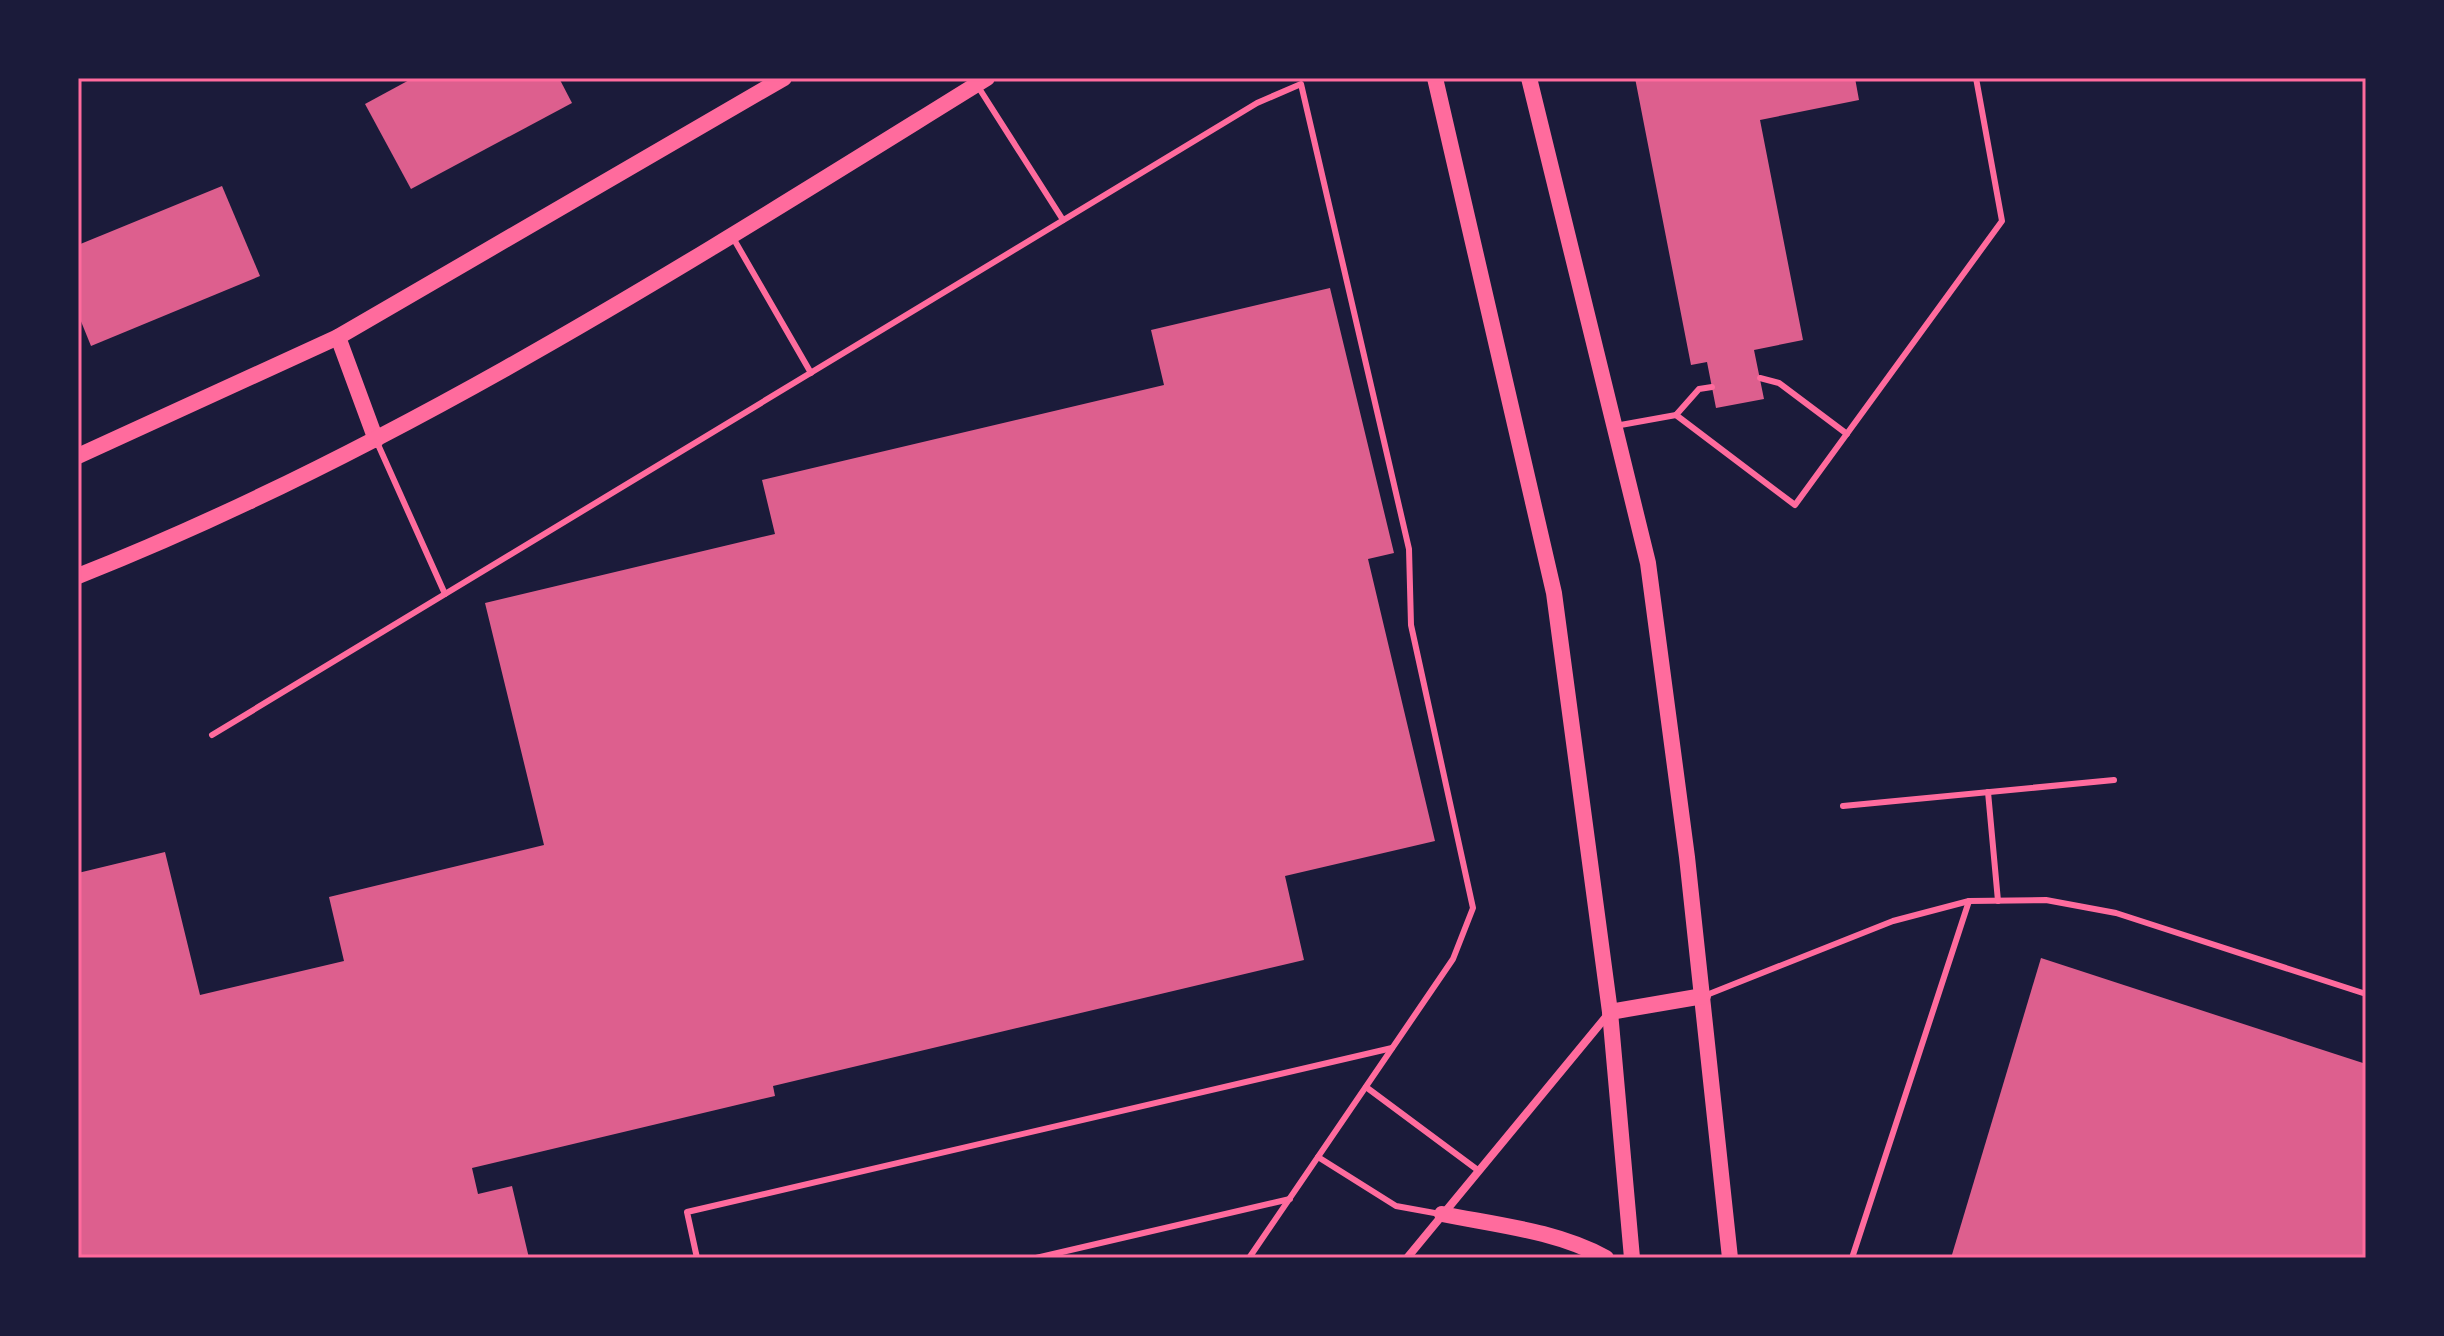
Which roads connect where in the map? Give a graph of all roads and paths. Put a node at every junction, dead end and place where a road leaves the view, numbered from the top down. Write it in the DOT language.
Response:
graph roads {
  1 [pos="784,78"];
  2 [pos="1435,78"];
  3 [pos="1529,78"];
  4 [pos="1976,78"];
  5 [pos="982,81"];
  6 [pos="1063,220"];
  7 [pos="732,236"];
  8 [pos="338,337"];
  9 [pos="811,373"];
  10 [pos="1760,378"];
  11 [pos="1712,387"];
  12 [pos="1676,415"];
  13 [pos="1615,426"];
  14 [pos="1847,434"];
  15 [pos="376,440"];
  16 [pos="78,456"];
  17 [pos="78,576"];
  18 [pos="445,594"];
  19 [pos="212,735"];
  20 [pos="2114,780"];
  21 [pos="1988,792"];
  22 [pos="1843,806"];
  23 [pos="1969,901"];
  24 [pos="1998,901"];
  25 [pos="2366,994"];
  26 [pos="1703,996"];
  27 [pos="1610,1012"];
  28 [pos="1392,1048"];
  29 [pos="1366,1087"];
  30 [pos="1318,1157"];
  31 [pos="1479,1171"];
  32 [pos="1290,1199"];
  33 [pos="1442,1214"];
  34 [pos="697,1258"];
  35 [pos="1036,1258"];
  36 [pos="1249,1258"];
  37 [pos="1407,1258"];
  38 [pos="1606,1258"];
  39 [pos="1632,1258"];
  40 [pos="1730,1258"];
  41 [pos="1852,1258"];
  1 -- 8 [label="main road"];
  2 -- 27 [label="main road"];
  3 -- 13 [label="main road"];
  4 -- 14 [label="lane"];
  5 -- 6 [label="lane"];
  5 -- 7 [label="main road"];
  6 -- 9 [label="lane"];
  6 -- 28 [label="lane"];
  7 -- 9 [label="lane"];
  7 -- 15 [label="main road"];
  8 -- 15 [label="main road"];
  8 -- 16 [label="main road"];
  9 -- 18 [label="lane"];
  10 -- 14 [label="lane"];
  11 -- 12 [label="lane"];
  12 -- 13 [label="lane"];
  12 -- 14 [label="lane"];
  13 -- 26 [label="main road"];
  15 -- 17 [label="main road"];
  15 -- 18 [label="lane"];
  18 -- 19 [label="lane"];
  20 -- 21 [label="lane"];
  21 -- 22 [label="lane"];
  21 -- 24 [label="lane"];
  23 -- 24 [label="lane"];
  23 -- 26 [label="lane"];
  23 -- 41 [label="lane"];
  24 -- 25 [label="lane"];
  26 -- 27 [label="main road"];
  26 -- 40 [label="main road"];
  27 -- 31 [label="street"];
  27 -- 39 [label="main road"];
  28 -- 29 [label="lane"];
  28 -- 34 [label="lane"];
  29 -- 30 [label="lane"];
  29 -- 31 [label="lane"];
  30 -- 32 [label="lane"];
  30 -- 33 [label="lane"];
  31 -- 33 [label="street"];
  32 -- 35 [label="lane"];
  32 -- 36 [label="lane"];
  33 -- 37 [label="street"];
  33 -- 38 [label="main road"];
}
